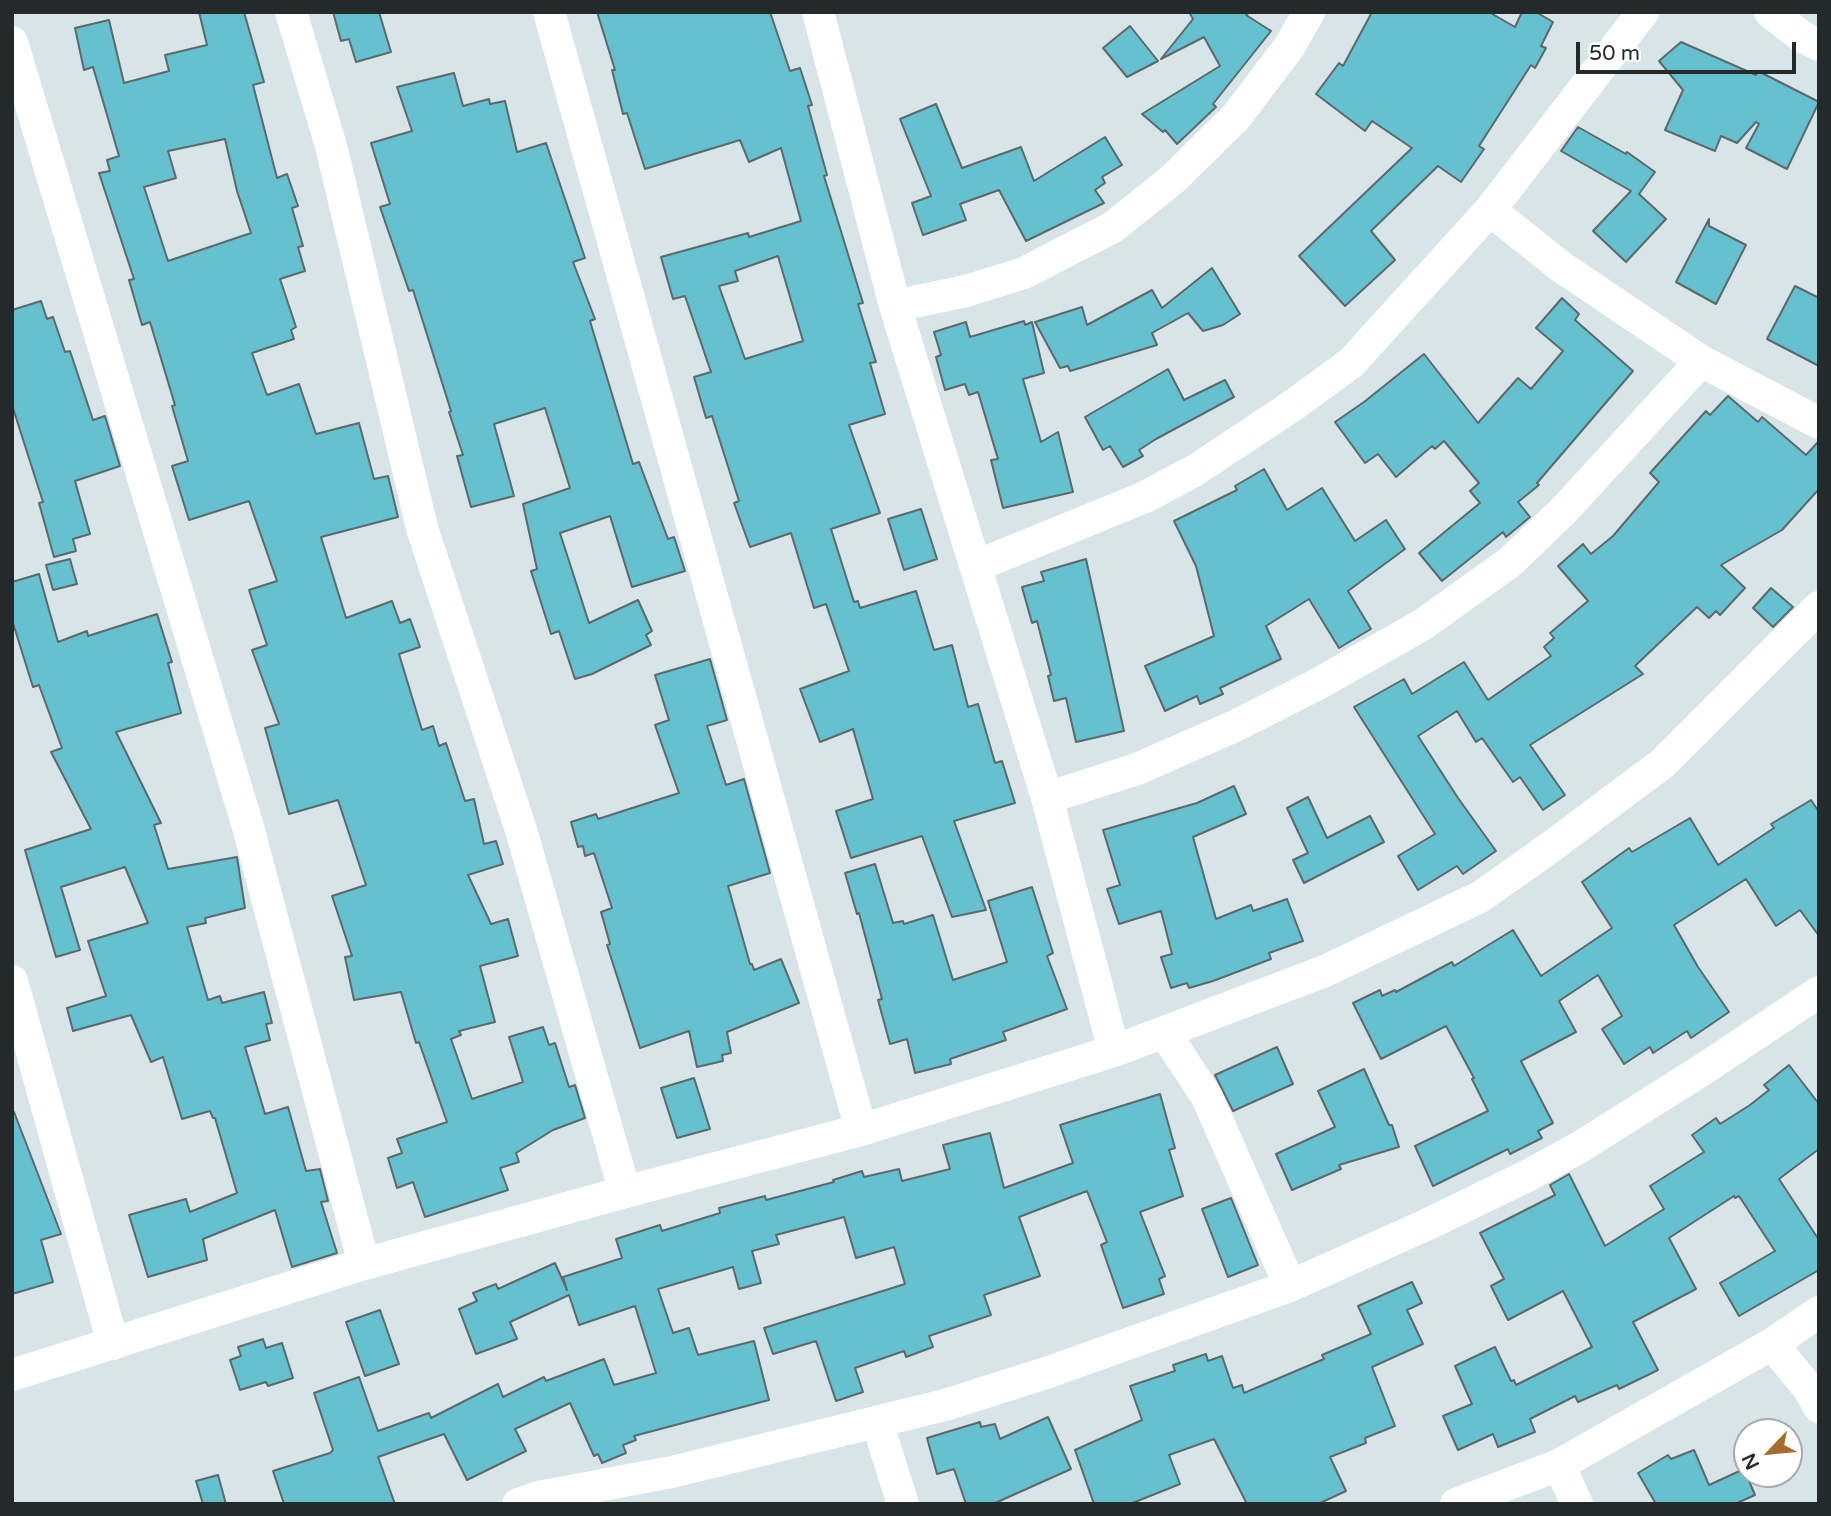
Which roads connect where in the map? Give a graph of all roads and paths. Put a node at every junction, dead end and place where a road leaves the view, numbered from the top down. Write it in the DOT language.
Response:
graph roads {
  1 [pos="291,12"];
  2 [pos="549,12"];
  3 [pos="818,12"];
  4 [pos="1309,12"];
  5 [pos="1643,12"];
  6 [pos="1770,12"];
  7 [pos="12,42"];
  8 [pos="1819,45"];
  9 [pos="1490,210"];
  10 [pos="895,306"];
  11 [pos="1701,361"];
  12 [pos="1819,423"];
  13 [pos="976,566"];
  14 [pos="1819,607"];
  15 [pos="1047,798"];
  16 [pos="12,981"];
  17 [pos="1819,992"];
  18 [pos="1164,1032"];
  19 [pos="1114,1051"];
  20 [pos="861,1130"];
  21 [pos="625,1192"];
  22 [pos="365,1264"];
  23 [pos="1290,1286"];
  24 [pos="1819,1312"];
  25 [pos="113,1344"];
  26 [pos="1772,1344"];
  27 [pos="12,1375"];
  28 [pos="1819,1407"];
  29 [pos="877,1422"];
  30 [pos="1559,1465"];
  31 [pos="518,1504"];
  32 [pos="903,1504"];
  33 [pos="1456,1504"];
  34 [pos="1577,1504"];
  1 -- 21 [label="street"];
  2 -- 20 [label="street"];
  3 -- 10 [label="street"];
  4 -- 10 [label="street"];
  5 -- 9 [label="street"];
  6 -- 8 [label="street"];
  7 -- 22 [label="street"];
  9 -- 11 [label="street"];
  9 -- 13 [label="street"];
  10 -- 13 [label="street"];
  11 -- 12 [label="street"];
  11 -- 15 [label="street"];
  13 -- 15 [label="street"];
  14 -- 18 [label="street"];
  15 -- 19 [label="street"];
  16 -- 25 [label="street"];
  17 -- 23 [label="street"];
  18 -- 19 [label="street"];
  18 -- 23 [label="street"];
  19 -- 20 [label="street"];
  20 -- 21 [label="street"];
  21 -- 22 [label="street"];
  22 -- 25 [label="street"];
  23 -- 29 [label="street"];
  24 -- 26 [label="street"];
  25 -- 27 [label="street"];
  26 -- 28 [label="street"];
  26 -- 30 [label="street"];
  29 -- 31 [label="street"];
  29 -- 32 [label="street"];
  30 -- 33 [label="street"];
  30 -- 34 [label="street"];
}
